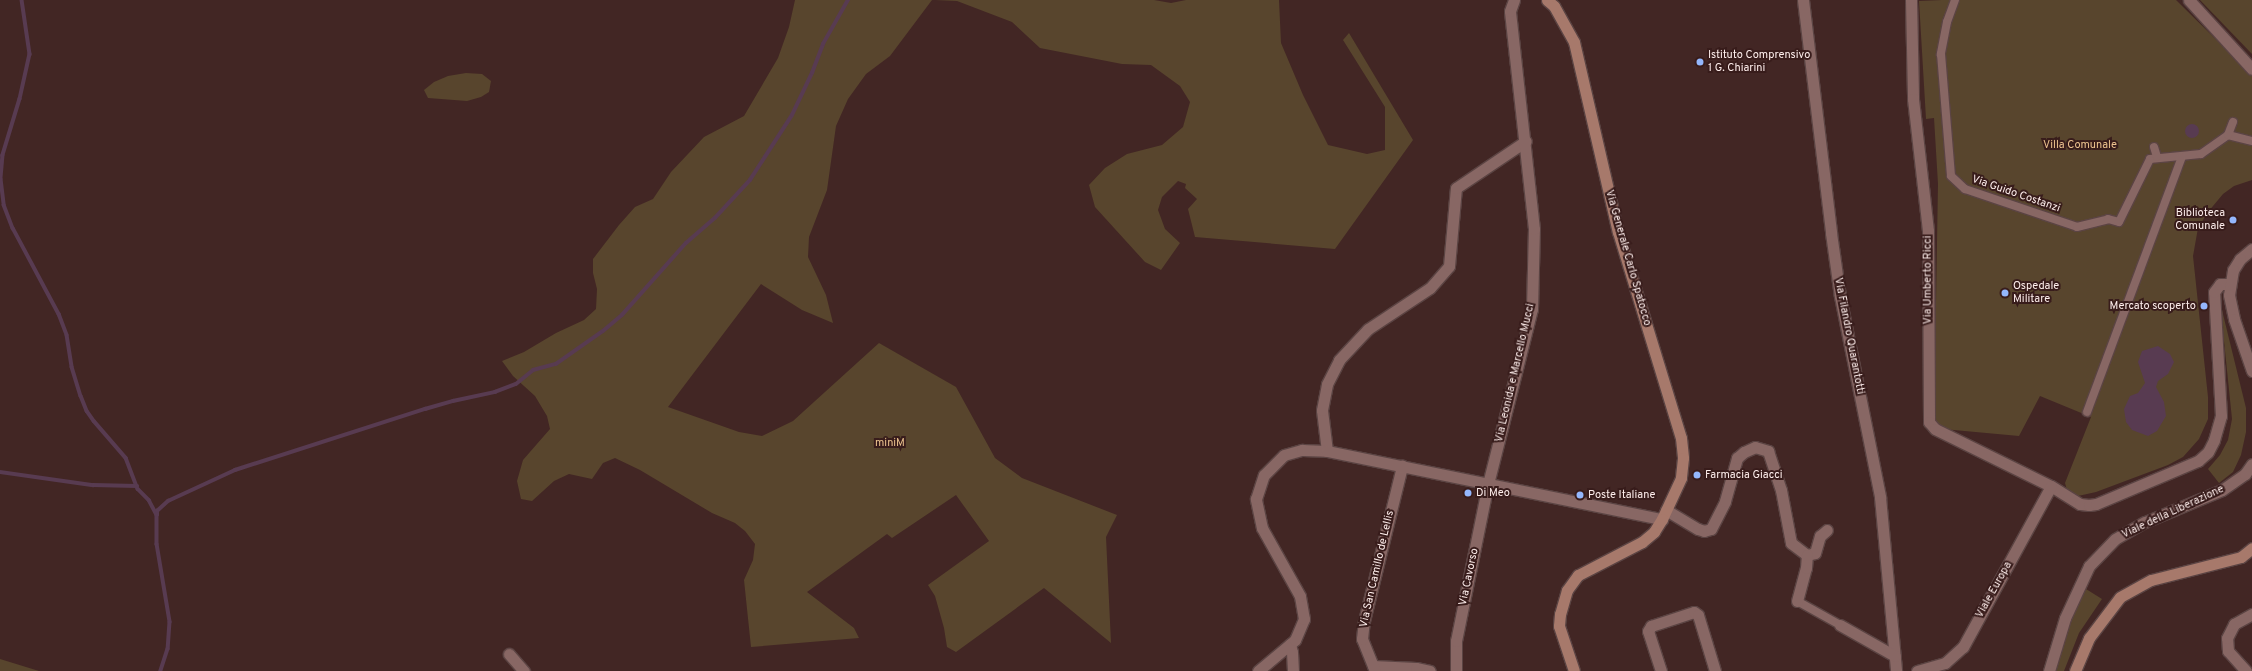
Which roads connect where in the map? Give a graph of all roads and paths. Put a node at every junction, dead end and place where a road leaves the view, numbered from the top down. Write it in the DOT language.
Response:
graph roads {
  1 [pos="1514,0"];
  2 [pos="1547,0"];
  3 [pos="1803,0"];
  4 [pos="1911,0"];
  5 [pos="1955,0"];
  6 [pos="2189,0"];
  7 [pos="2252,68"];
  8 [pos="2233,122"];
  9 [pos="2228,135"];
  10 [pos="1526,141"];
  11 [pos="2252,141"];
  12 [pos="2154,147"];
  13 [pos="2182,157"];
  14 [pos="2157,158"];
  15 [pos="2252,249"];
  16 [pos="2230,284"];
  17 [pos="2252,371"];
  18 [pos="2087,412"];
  19 [pos="1327,451"];
  20 [pos="2252,464"];
  21 [pos="1402,466"];
  22 [pos="1488,484"];
  23 [pos="2051,486"];
  24 [pos="1664,515"];
  25 [pos="1826,530"];
  26 [pos="2252,548"];
  27 [pos="1807,555"];
  28 [pos="1797,601"];
  29 [pos="2252,614"];
  30 [pos="1840,625"];
  31 [pos="1290,644"];
  32 [pos="509,654"];
  33 [pos="1895,656"];
  34 [pos="1374,669"];
  35 [pos="524,671"];
  36 [pos="1258,671"];
  37 [pos="1293,671"];
  38 [pos="1430,671"];
  39 [pos="1456,671"];
  40 [pos="1574,671"];
  41 [pos="1661,671"];
  42 [pos="1715,671"];
  43 [pos="1896,671"];
  44 [pos="1917,671"];
  45 [pos="2049,671"];
  46 [pos="2075,671"];
  47 [pos="2246,671"];
  1 -- 10 [label="street, Via Leonida e Marcello Mucci"];
  2 -- 24 [label="main road, Via Generale Carlo Spatocco"];
  3 -- 33 [label="street, Via Filandro Quarantotti"];
  4 -- 23 [label="street, Via Umberto Ricci"];
  5 -- 14 [label="street, Via Guido Costanzi"];
  6 -- 7 [label="street"];
  8 -- 9 [label="street"];
  9 -- 11 [label="street"];
  9 -- 13 [label="street"];
  10 -- 19 [label="street"];
  10 -- 22 [label="street, Via Leonida e Marcello Mucci"];
  12 -- 14 [label="street"];
  13 -- 14 [label="street"];
  13 -- 18 [label="street"];
  15 -- 16 [label="street"];
  16 -- 17 [label="street"];
  16 -- 23 [label="street, Via Umberto Ricci"];
  19 -- 21 [label="street"];
  19 -- 31 [label="street"];
  20 -- 45 [label="street, Viale della Liberazione"];
  21 -- 22 [label="street"];
  21 -- 34 [label="street, Via San Camillo de Lellis"];
  22 -- 24 [label="street"];
  22 -- 39 [label="street, Via Cavorso"];
  23 -- 44 [label="street, Viale Europa"];
  24 -- 27 [label="street"];
  24 -- 40 [label="main road, Via Generale Carlo Spatocco"];
  25 -- 27 [label="street"];
  26 -- 46 [label="main road"];
  27 -- 28 [label="street"];
  28 -- 30 [label="street"];
  29 -- 47 [label="street"];
  30 -- 33 [label="street"];
  31 -- 36 [label="street"];
  31 -- 37 [label="street"];
  32 -- 35 [label="street"];
  33 -- 43 [label="street, Via Filandro Quarantotti"];
  34 -- 38 [label="street"];
  41 -- 42 [label="street"];
}
